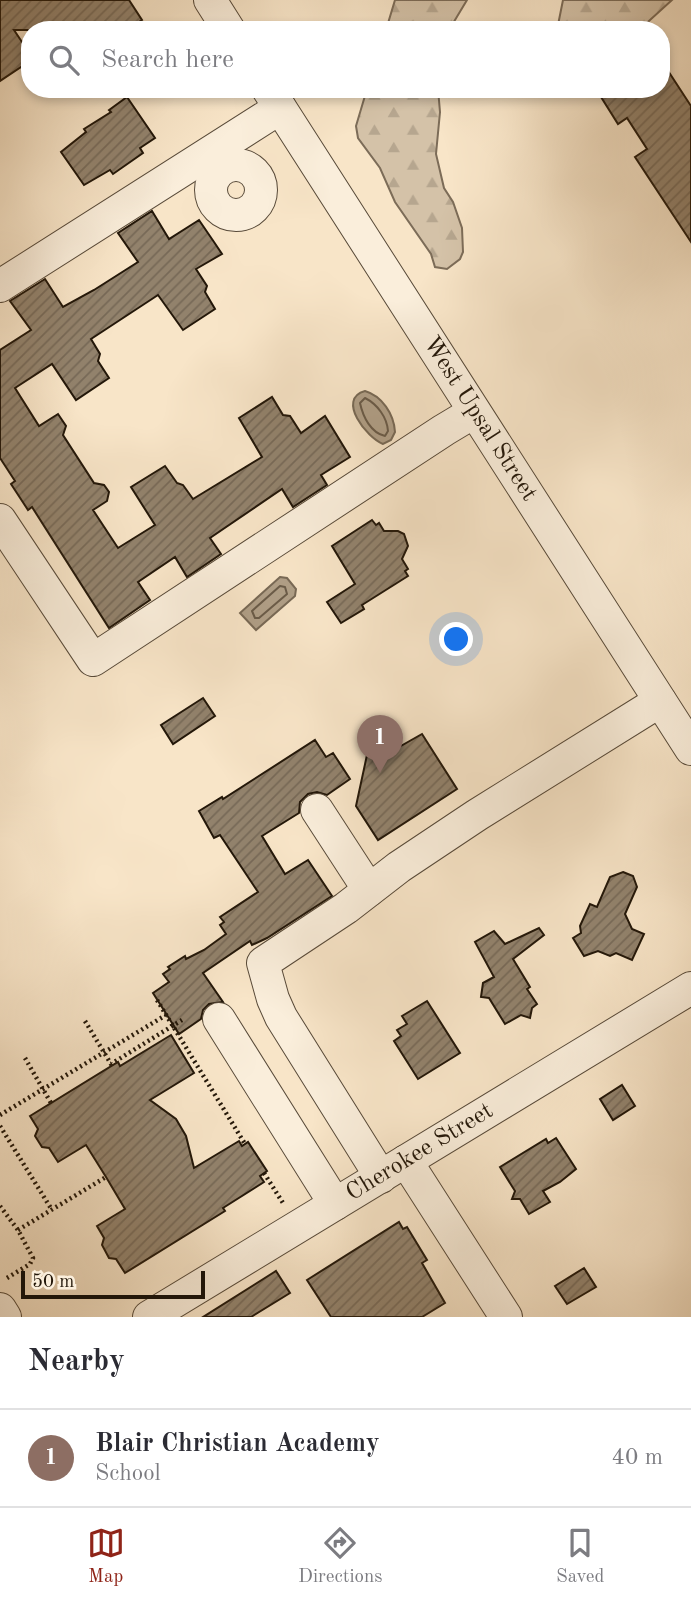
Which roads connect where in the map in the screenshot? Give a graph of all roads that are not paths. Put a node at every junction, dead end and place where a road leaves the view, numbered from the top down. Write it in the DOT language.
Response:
graph roads {
  1 [pos="210,0"];
  2 [pos="223,21"];
  3 [pos="274,99"];
  4 [pos="0,286"];
  5 [pos="474,412"];
  6 [pos="0,520"];
  7 [pos="660,701"];
  8 [pos="691,750"];
  9 [pos="317,810"];
  10 [pos="369,890"];
  11 [pos="691,988"];
  12 [pos="219,1019"];
  13 [pos="393,1169"];
  14 [pos="335,1204"];
  15 [pos="0,1309"];
  16 [pos="5,1317"];
  17 [pos="149,1317"];
  18 [pos="506,1317"];
  1 -- 2 [label="street"];
  3 -- 4 [label="street"];
  3 -- 5 [label="street, West Upsal Street"];
  5 -- 6 [label="street"];
  5 -- 7 [label="street, West Upsal Street"];
  7 -- 8 [label="street, West Upsal Street"];
  7 -- 10 [label="street"];
  9 -- 10 [label="street"];
  10 -- 13 [label="street"];
  11 -- 13 [label="street, Cherokee Street"];
  12 -- 14 [label="street"];
  13 -- 14 [label="street, Cherokee Street"];
  13 -- 18 [label="street"];
  14 -- 17 [label="street, Cherokee Street"];
  15 -- 16 [label="street"];
}
